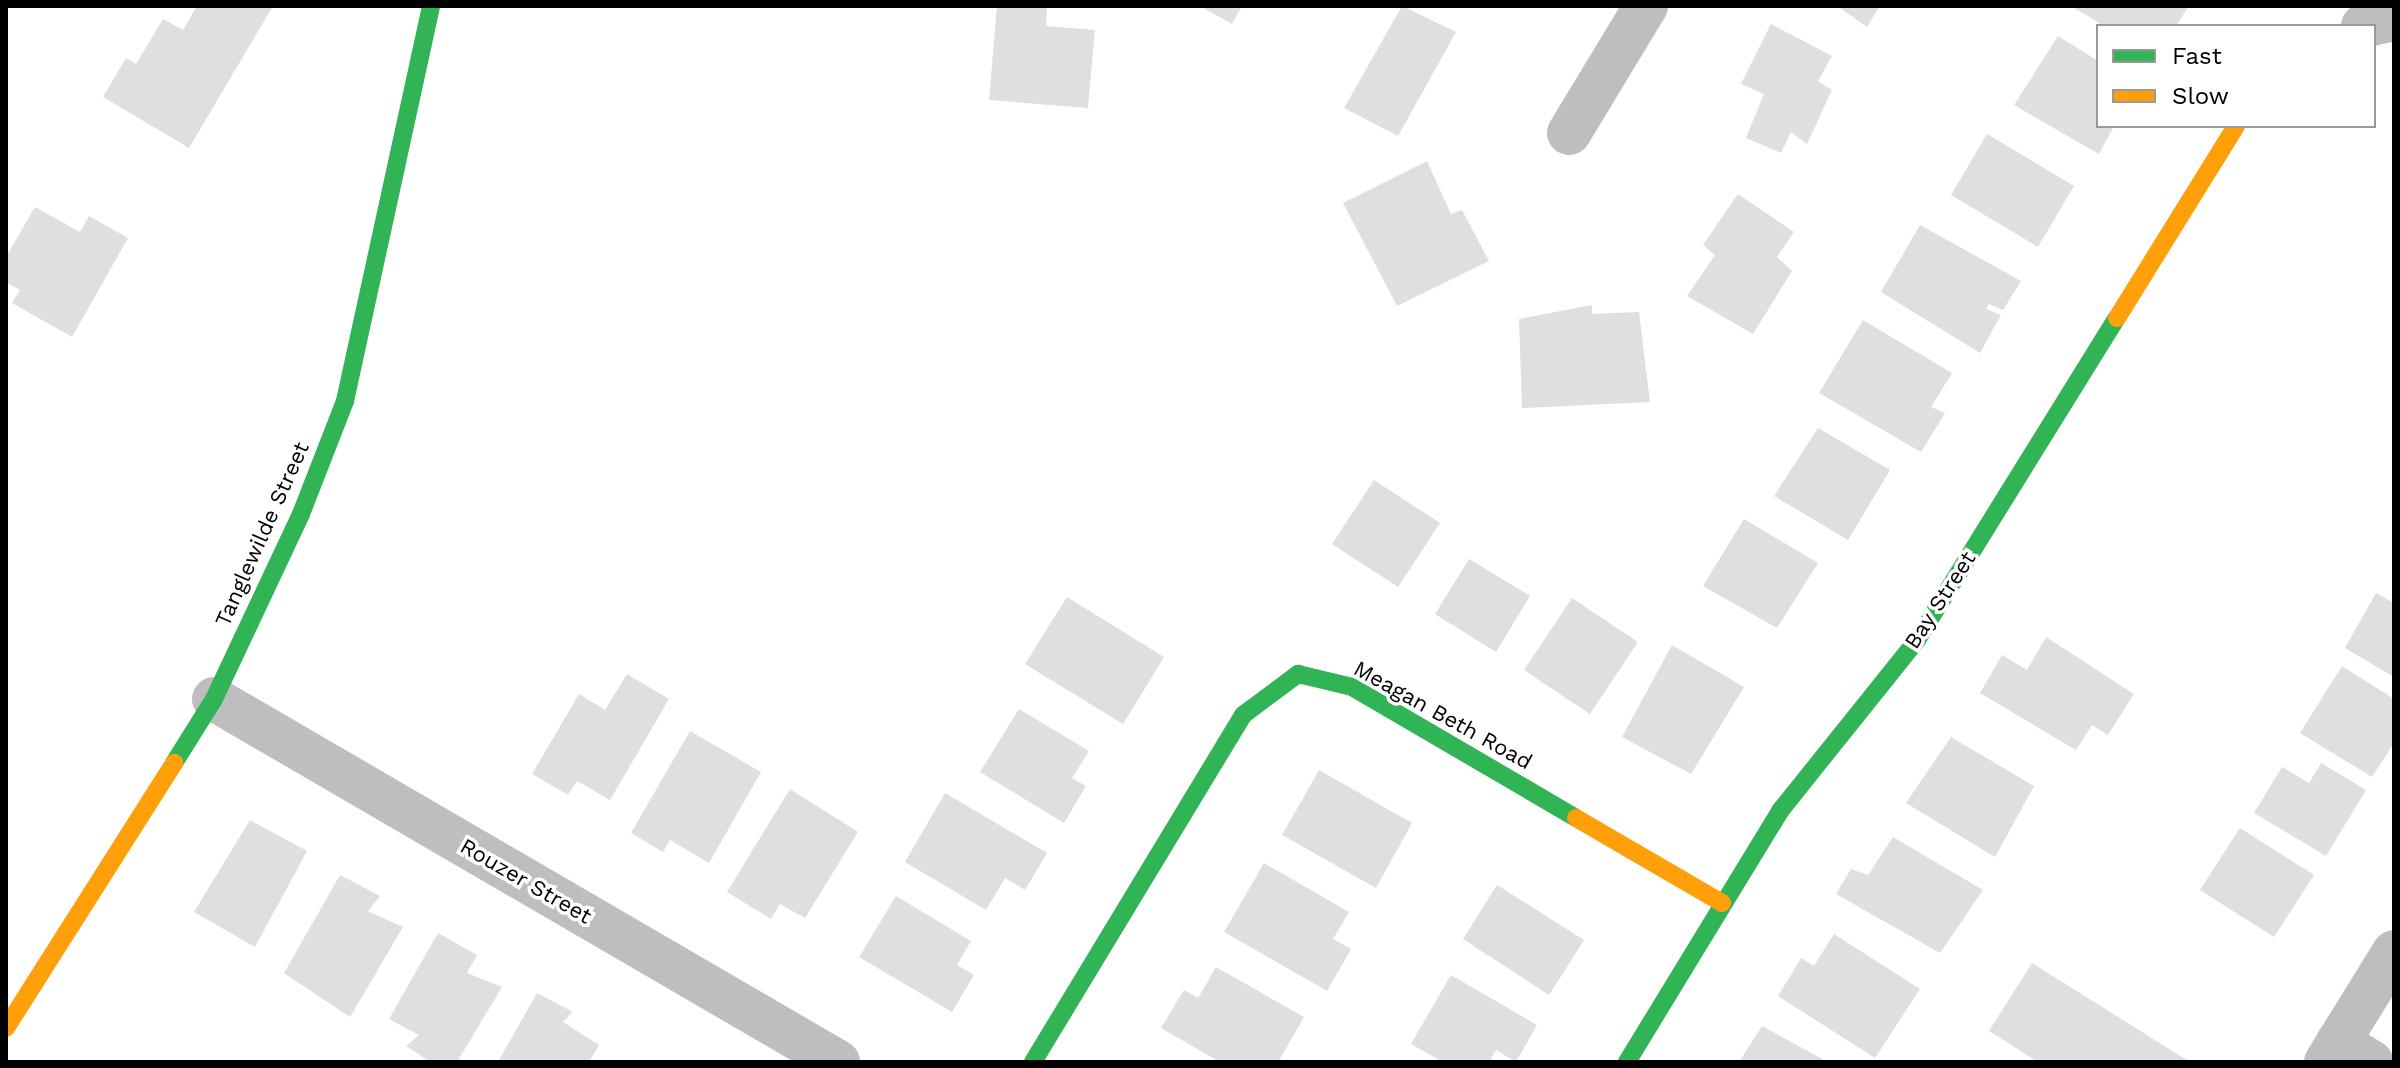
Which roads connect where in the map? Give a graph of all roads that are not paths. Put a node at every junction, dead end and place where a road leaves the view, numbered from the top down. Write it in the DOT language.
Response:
graph roads {
  1 [pos="431,6"];
  2 [pos="1646,6"];
  3 [pos="2394,19"];
  4 [pos="2372,24"];
  5 [pos="2235,128"];
  6 [pos="1569,133"];
  7 [pos="214,699"];
  8 [pos="1722,903"];
  9 [pos="2394,952"];
  10 [pos="6,1028"];
  11 [pos="2345,1055"];
  12 [pos="838,1062"];
  13 [pos="1033,1062"];
  14 [pos="1627,1062"];
  1 -- 7 [label="street, Tanglewilde Street"];
  2 -- 6 [label="street"];
  3 -- 4 [label="street"];
  5 -- 8 [label="street, Bay Street"];
  7 -- 10 [label="street, Tanglewilde Street"];
  7 -- 12 [label="street, Rouzer Street"];
  8 -- 13 [label="street, Meagan Beth Road"];
  8 -- 14 [label="street, Bay Street"];
  9 -- 11 [label="street"];
}
